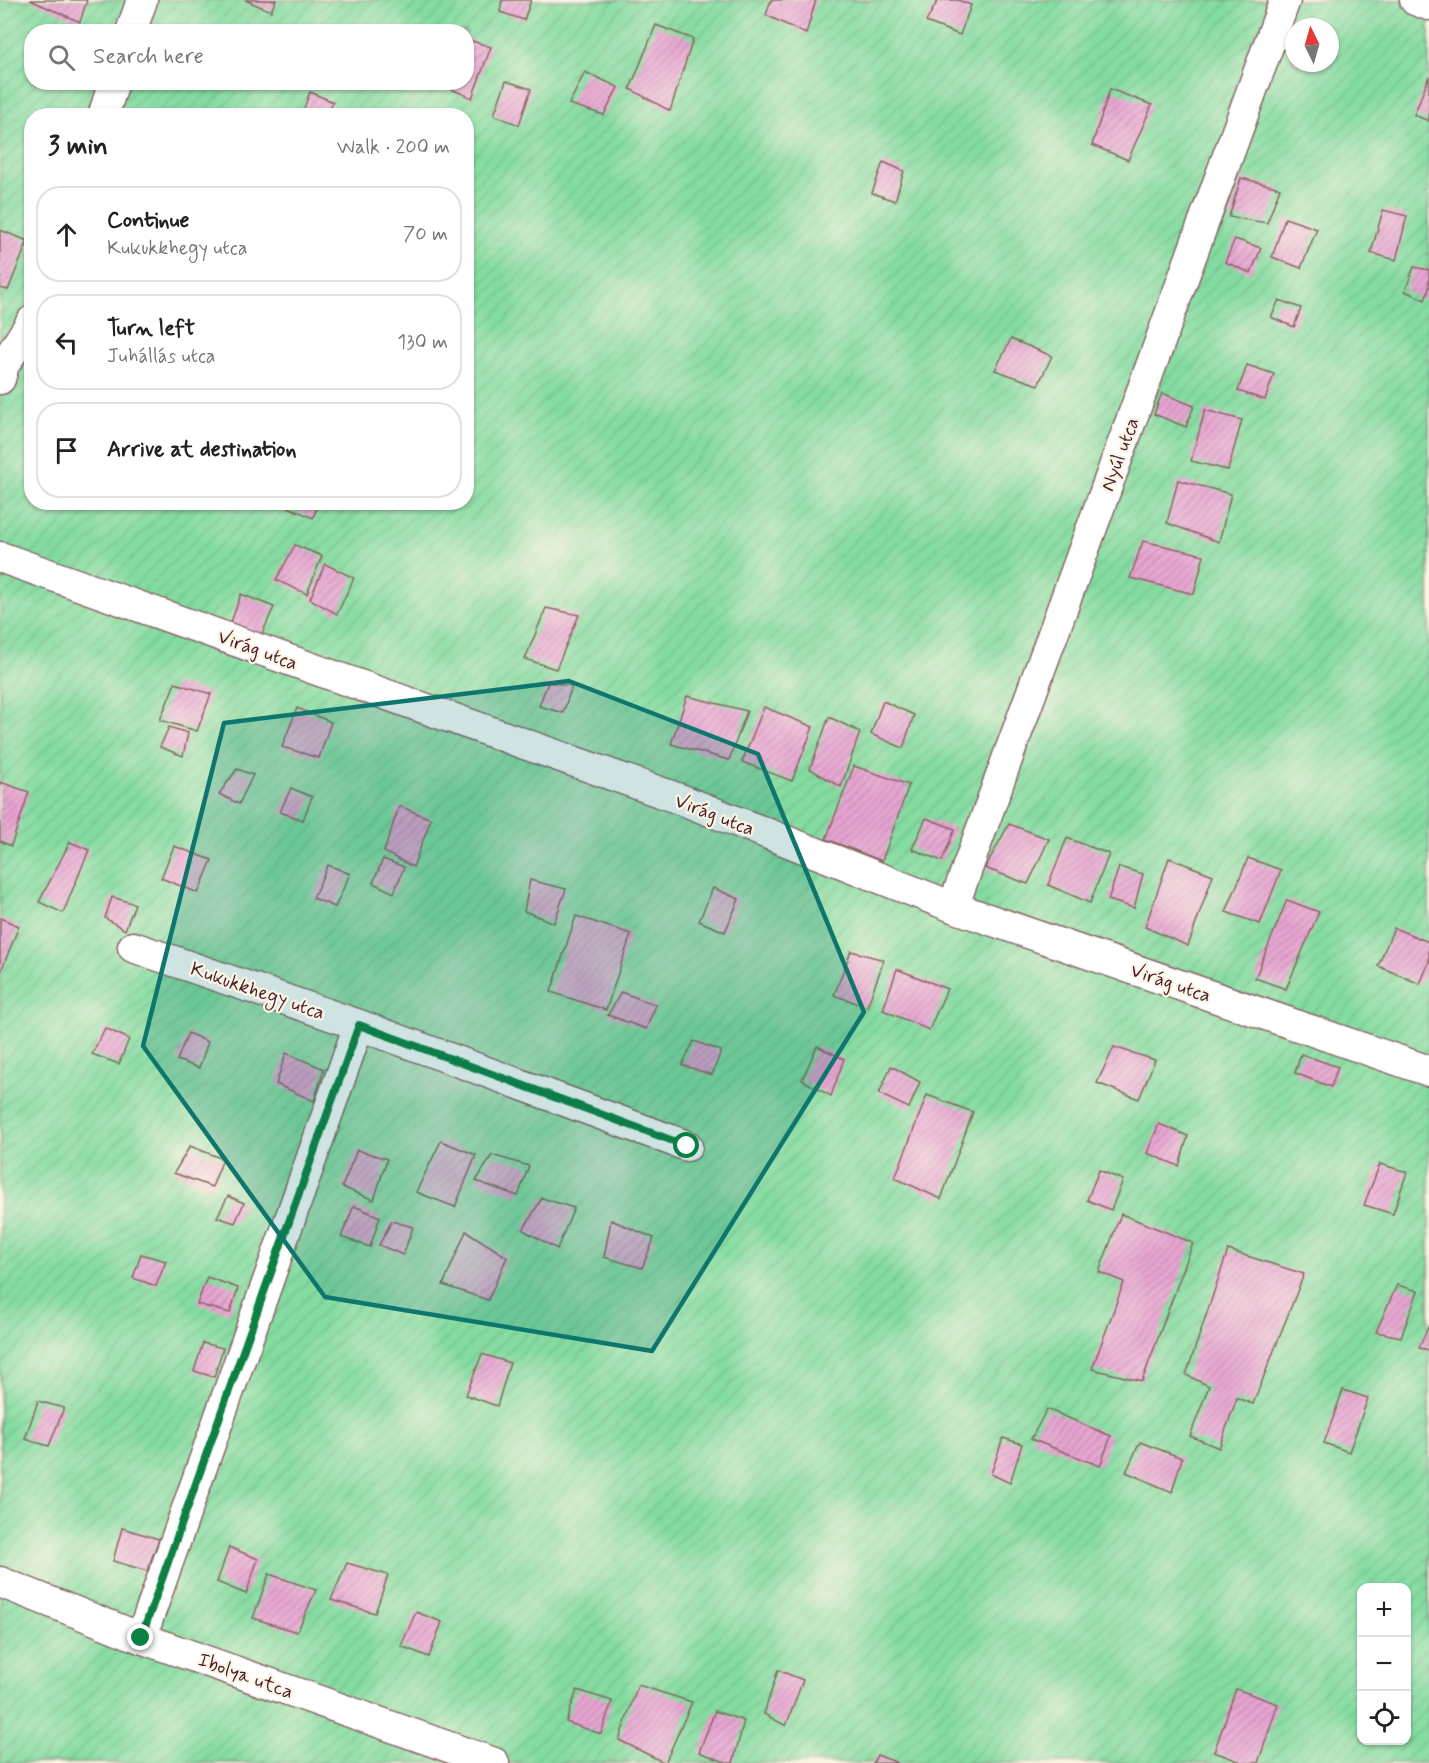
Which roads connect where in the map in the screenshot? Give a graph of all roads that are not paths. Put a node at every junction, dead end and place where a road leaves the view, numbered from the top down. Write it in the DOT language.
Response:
graph roads {
  1 [pos="142,0"];
  2 [pos="1285,0"];
  3 [pos="1415,0"];
  4 [pos="1429,5"];
  5 [pos="134,24"];
  6 [pos="111,90"];
  7 [pos="106,108"];
  8 [pos="24,333"];
  9 [pos="1,366"];
  10 [pos="0,557"];
  11 [pos="953,907"];
  12 [pos="133,947"];
  13 [pos="359,1025"];
  14 [pos="1429,1071"];
  15 [pos="687,1146"];
  16 [pos="0,1582"];
  17 [pos="141,1638"];
  18 [pos="494,1763"];
  1 -- 5 [label="street"];
  2 -- 11 [label="street, Nyúl utca"];
  3 -- 4 [label="street"];
  6 -- 7 [label="street"];
  8 -- 9 [label="street"];
  10 -- 11 [label="street, Virág utca"];
  11 -- 14 [label="street, Virág utca"];
  12 -- 13 [label="street, Kukukkhegy utca"];
  13 -- 15 [label="street, Kukukkhegy utca"];
  13 -- 17 [label="street"];
  16 -- 17 [label="street, Ibolya utca"];
  17 -- 18 [label="street, Ibolya utca"];
}
